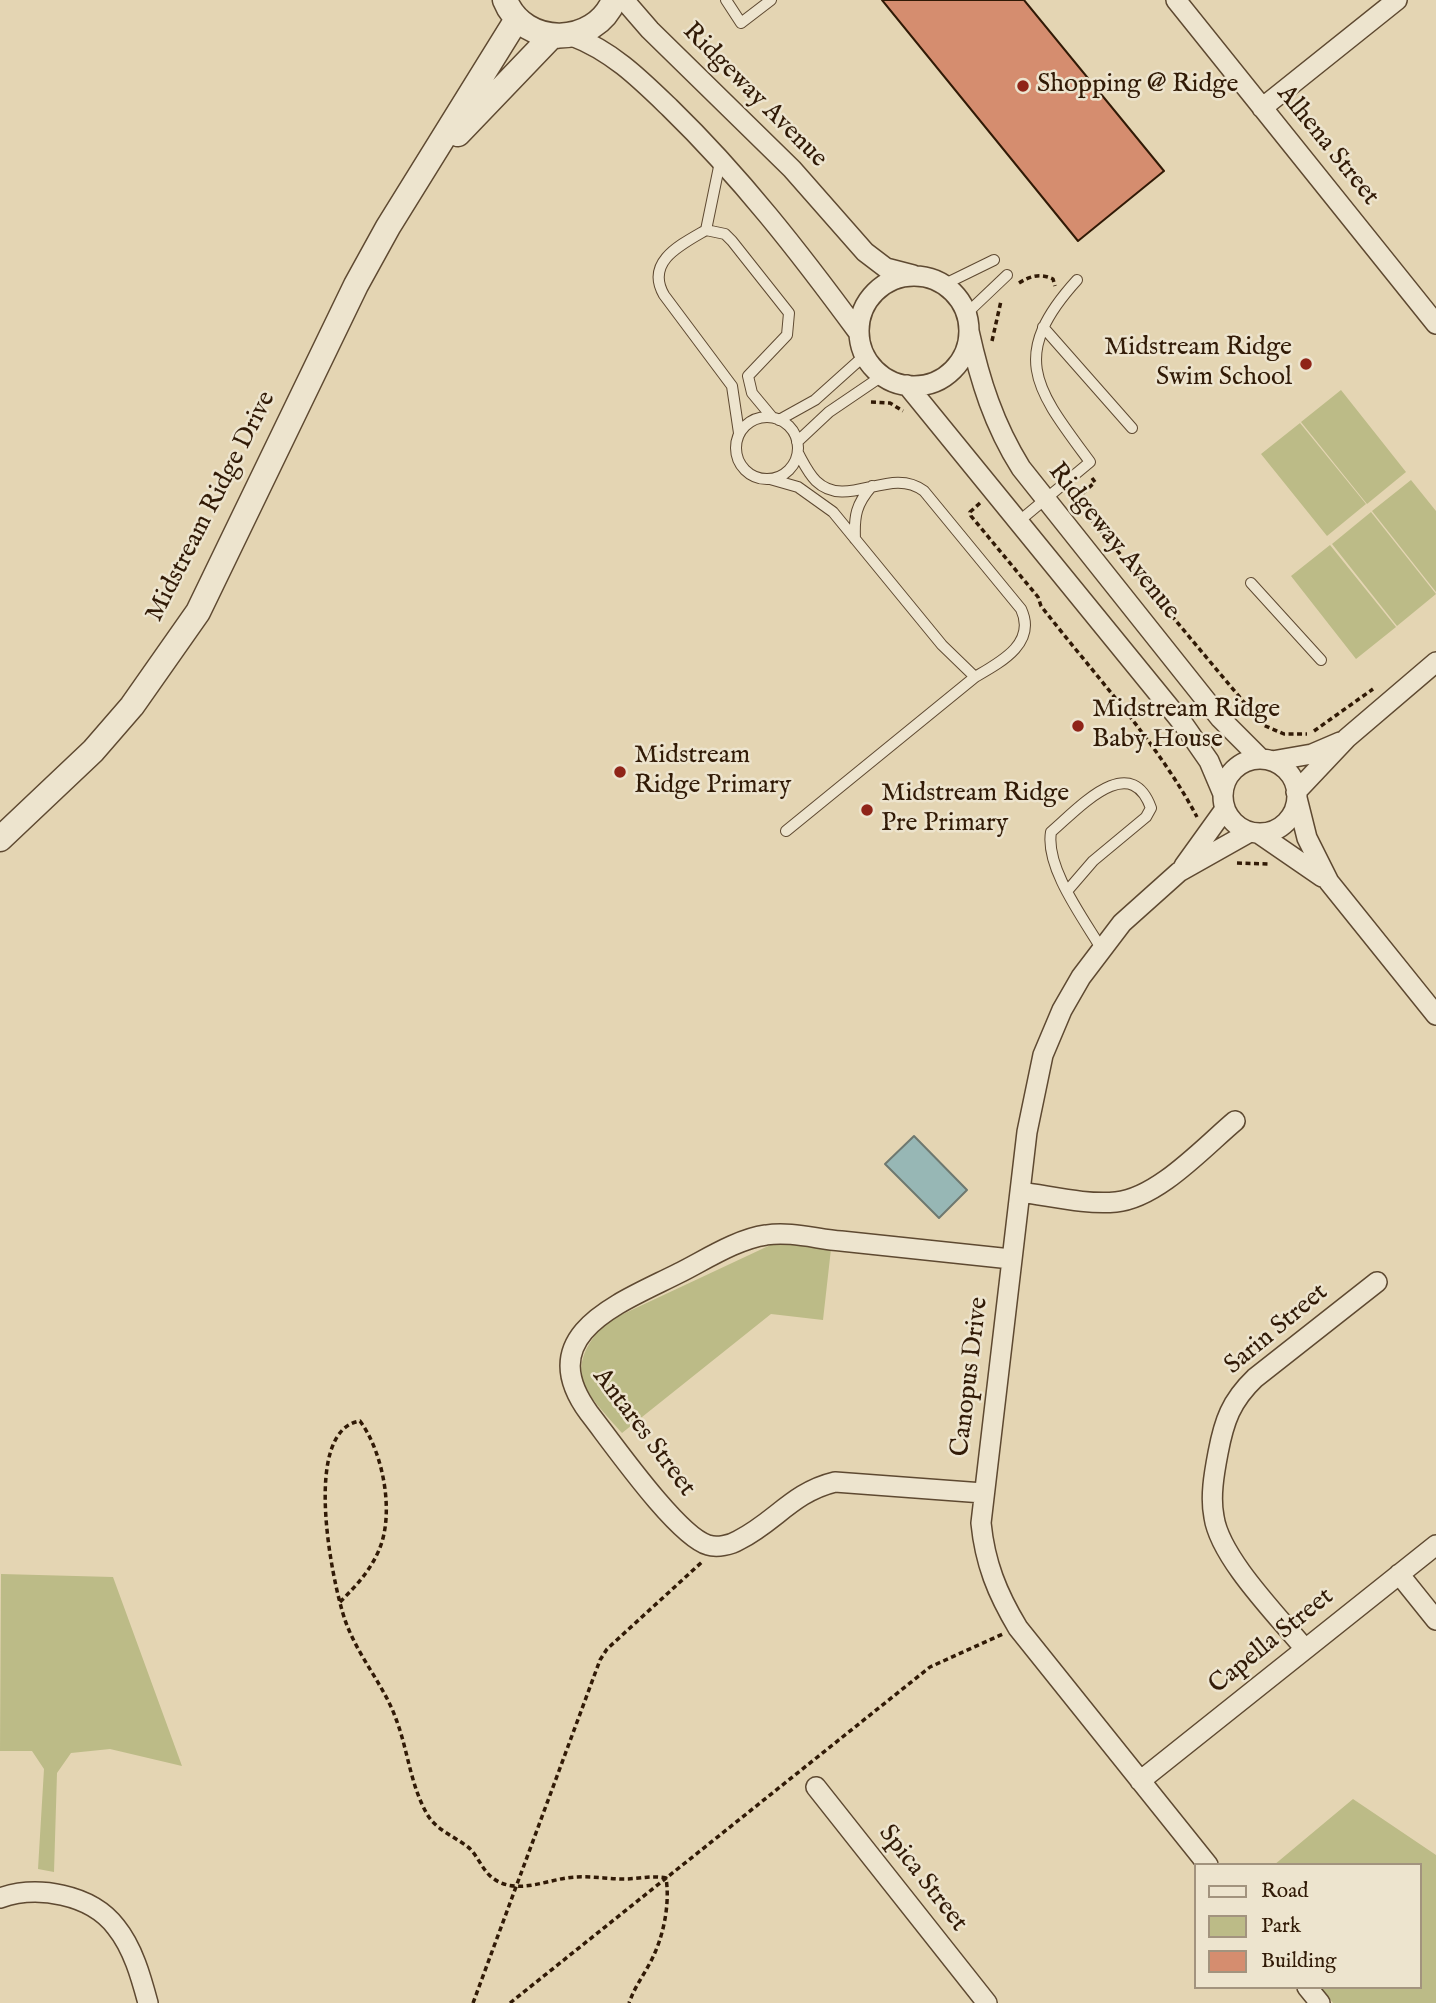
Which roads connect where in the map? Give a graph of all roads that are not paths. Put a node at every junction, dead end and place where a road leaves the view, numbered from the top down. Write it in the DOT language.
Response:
graph roads {
  1 [pos="614,0"];
  2 [pos="624,0"];
  3 [pos="726,0"];
  4 [pos="771,0"];
  5 [pos="1176,0"];
  6 [pos="1397,0"];
  7 [pos="511,9"];
  8 [pos="562,36"];
  9 [pos="1262,108"];
  10 [pos="721,158"];
  11 [pos="427,166"];
  12 [pos="706,230"];
  13 [pos="994,260"];
  14 [pos="914,275"];
  15 [pos="1007,275"];
  16 [pos="1077,280"];
  17 [pos="945,285"];
  18 [pos="968,322"];
  19 [pos="1436,324"];
  20 [pos="1043,327"];
  21 [pos="858,332"];
  22 [pos="864,356"];
  23 [pos="882,376"];
  24 [pos="907,386"];
  25 [pos="776,419"];
  26 [pos="1132,428"];
  27 [pos="740,433"];
  28 [pos="797,447"];
  29 [pos="770,479"];
  30 [pos="872,486"];
  31 [pos="1045,500"];
  32 [pos="1018,522"];
  33 [pos="856,539"];
  34 [pos="1251,583"];
  35 [pos="1321,660"];
  36 [pos="1436,662"];
  37 [pos="975,677"];
  38 [pos="1347,738"];
  39 [pos="1267,760"];
  40 [pos="1296,795"];
  41 [pos="1224,802"];
  42 [pos="786,831"];
  43 [pos="1254,833"];
  44 [pos="0,839"];
  45 [pos="1179,872"];
  46 [pos="1329,881"];
  47 [pos="1068,890"];
  48 [pos="1101,948"];
  49 [pos="1436,1015"];
  50 [pos="1235,1121"];
  51 [pos="1020,1192"];
  52 [pos="1011,1259"];
  53 [pos="1377,1282"];
  54 [pos="983,1493"];
  55 [pos="1436,1545"];
  56 [pos="1399,1574"];
  57 [pos="1436,1619"];
  58 [pos="1305,1649"];
  59 [pos="1140,1781"];
  60 [pos="816,1787"];
  61 [pos="1206,1863"];
  62 [pos="0,1898"];
  63 [pos="1309,1989"];
  64 [pos="148,2003"];
  65 [pos="987,2003"];
  66 [pos="1320,2003"];
  1 -- 8 [label="street, Midstream Ridge Drive"];
  2 -- 14 [label="street, Ridgeway Avenue"];
  3 -- 4 [label="lane"];
  5 -- 9 [label="street, Alhena Street"];
  6 -- 9 [label="street"];
  7 -- 8 [label="street"];
  7 -- 11 [label="street, Midstream Ridge Drive"];
  8 -- 10 [label="street"];
  8 -- 11 [label="street, Midstream Ridge Drive"];
  9 -- 19 [label="street, Alhena Street"];
  10 -- 12 [label="lane"];
  10 -- 21 [label="street"];
  11 -- 44 [label="street, Midstream Ridge Drive"];
  12 -- 25 [label="lane"];
  12 -- 27 [label="lane"];
  13 -- 17 [label="lane"];
  14 -- 17 [label="street"];
  14 -- 21 [label="street"];
  15 -- 18 [label="lane"];
  16 -- 20 [label="lane"];
  17 -- 18 [label="street"];
  18 -- 24 [label="street"];
  18 -- 31 [label="street, Ridgeway Avenue"];
  20 -- 26 [label="lane"];
  20 -- 31 [label="lane"];
  21 -- 22 [label="street"];
  22 -- 23 [label="street"];
  22 -- 25 [label="lane"];
  23 -- 24 [label="street"];
  23 -- 28 [label="lane"];
  24 -- 32 [label="street"];
  25 -- 27 [label="lane"];
  25 -- 28 [label="lane"];
  27 -- 29 [label="lane"];
  28 -- 29 [label="lane"];
  28 -- 30 [label="lane"];
  29 -- 33 [label="lane"];
  30 -- 33 [label="lane"];
  30 -- 37 [label="lane"];
  31 -- 32 [label="lane"];
  31 -- 39 [label="street, Ridgeway Avenue"];
  32 -- 41 [label="street"];
  33 -- 37 [label="lane"];
  34 -- 35 [label="lane"];
  36 -- 38 [label="street"];
  37 -- 42 [label="lane"];
  38 -- 39 [label="street"];
  38 -- 40 [label="street"];
  39 -- 40 [label="street"];
  39 -- 41 [label="street"];
  40 -- 43 [label="street"];
  40 -- 46 [label="street"];
  41 -- 43 [label="street"];
  41 -- 45 [label="street, Canopus Drive"];
  43 -- 45 [label="street, Canopus Drive"];
  43 -- 46 [label="street"];
  45 -- 48 [label="street, Canopus Drive"];
  46 -- 49 [label="street"];
  47 -- 47 [label="lane"];
  47 -- 48 [label="lane"];
  48 -- 51 [label="street, Canopus Drive"];
  50 -- 51 [label="street"];
  51 -- 52 [label="street, Canopus Drive"];
  52 -- 54 [label="street, Canopus Drive"];
  52 -- 54 [label="street, Antares Street"];
  53 -- 58 [label="street, Sarin Street"];
  54 -- 59 [label="street, Canopus Drive"];
  55 -- 56 [label="street, Capella Street"];
  56 -- 57 [label="street"];
  56 -- 58 [label="street, Capella Street"];
  58 -- 59 [label="street, Capella Street"];
  59 -- 61 [label="street, Canopus Drive"];
  60 -- 65 [label="street, Spica Street"];
  62 -- 64 [label="street"];
  63 -- 66 [label="street"];
}
